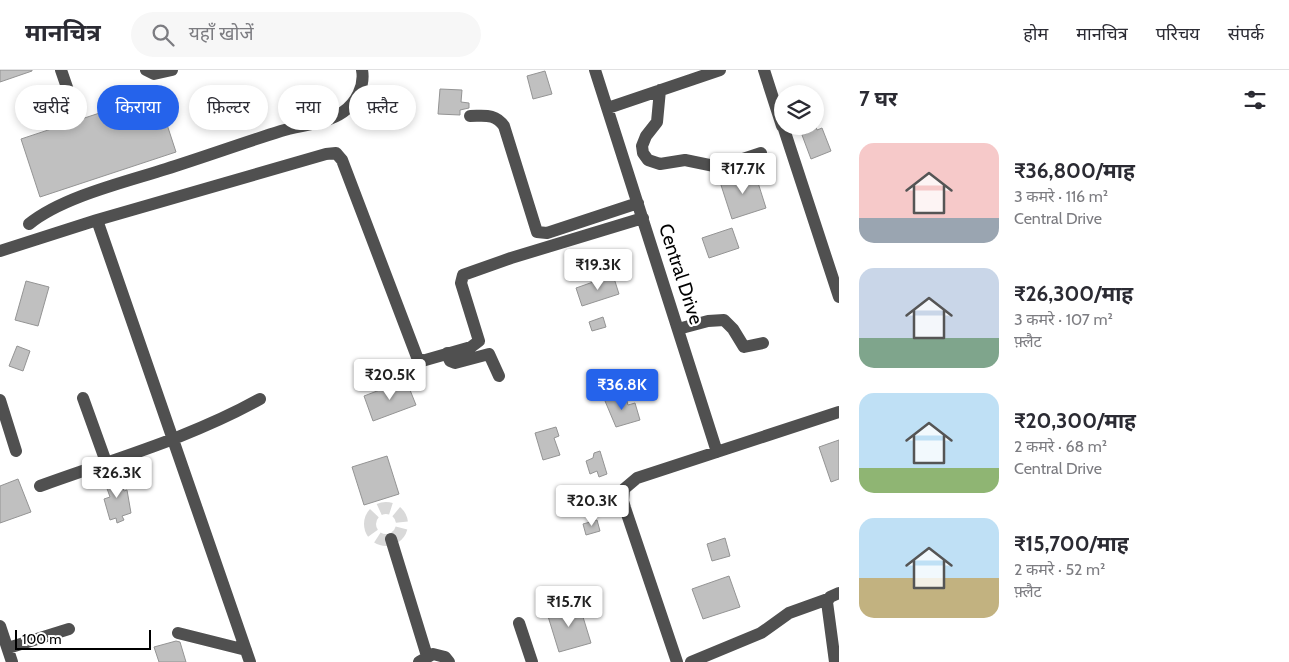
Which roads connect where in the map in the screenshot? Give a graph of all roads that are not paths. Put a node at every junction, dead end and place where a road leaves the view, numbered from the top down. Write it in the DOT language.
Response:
graph roads {
  1 [pos="61,70"];
  2 [pos="146,70"];
  3 [pos="172,70"];
  4 [pos="362,70"];
  5 [pos="595,70"];
  6 [pos="720,70"];
  7 [pos="764,70"];
  8 [pos="694,74"];
  9 [pos="67,85"];
  10 [pos="660,90"];
  11 [pos="774,99"];
  12 [pos="608,108"];
  13 [pos="470,116"];
  14 [pos="786,135"];
  15 [pos="761,153"];
  16 [pos="638,203"];
  17 [pos="643,218"];
  18 [pos="97,220"];
  19 [pos="29,224"];
  20 [pos="0,251"];
  21 [pos="839,297"];
  22 [pos="678,329"];
  23 [pos="763,343"];
  24 [pos="447,353"];
  25 [pos="499,376"];
  26 [pos="83,398"];
  27 [pos="260,399"];
  28 [pos="0,400"];
  29 [pos="839,412"];
  30 [pos="173,440"];
  31 [pos="16,451"];
  32 [pos="717,452"];
  33 [pos="106,462"];
  34 [pos="40,486"];
  35 [pos="391,539"];
  36 [pos="834,596"];
  37 [pos="519,623"];
  38 [pos="0,626"];
  39 [pos="69,629"];
  40 [pos="178,633"];
  41 [pos="8,648"];
  42 [pos="248,656"];
  43 [pos="423,659"];
  44 [pos="12,662"];
  45 [pos="450,662"];
  46 [pos="532,662"];
  47 [pos="677,662"];
  48 [pos="692,662"];
  49 [pos="835,662"];
  1 -- 9 [label="street"];
  2 -- 3 [label="street"];
  4 -- 19 [label="street"];
  5 -- 12 [label="street, Central Drive"];
  6 -- 8 [label="street"];
  7 -- 11 [label="street"];
  8 -- 10 [label="street"];
  10 -- 12 [label="street"];
  10 -- 15 [label="street"];
  12 -- 16 [label="street, Central Drive"];
  13 -- 16 [label="street"];
  14 -- 21 [label="street"];
  16 -- 17 [label="street, Central Drive"];
  17 -- 22 [label="street, Central Drive"];
  17 -- 24 [label="street"];
  18 -- 20 [label="street"];
  18 -- 24 [label="street"];
  18 -- 30 [label="street"];
  22 -- 23 [label="street"];
  22 -- 32 [label="street, Central Drive"];
  24 -- 25 [label="street"];
  26 -- 33 [label="street"];
  27 -- 30 [label="street"];
  28 -- 31 [label="street"];
  29 -- 32 [label="street"];
  30 -- 33 [label="street"];
  30 -- 42 [label="street"];
  32 -- 47 [label="street"];
  33 -- 34 [label="street"];
  35 -- 43 [label="street"];
  36 -- 48 [label="street"];
  36 -- 49 [label="street"];
  37 -- 46 [label="street"];
  38 -- 41 [label="street"];
  39 -- 41 [label="street"];
  40 -- 42 [label="street"];
  41 -- 44 [label="street"];
  43 -- 45 [label="street"];
}
